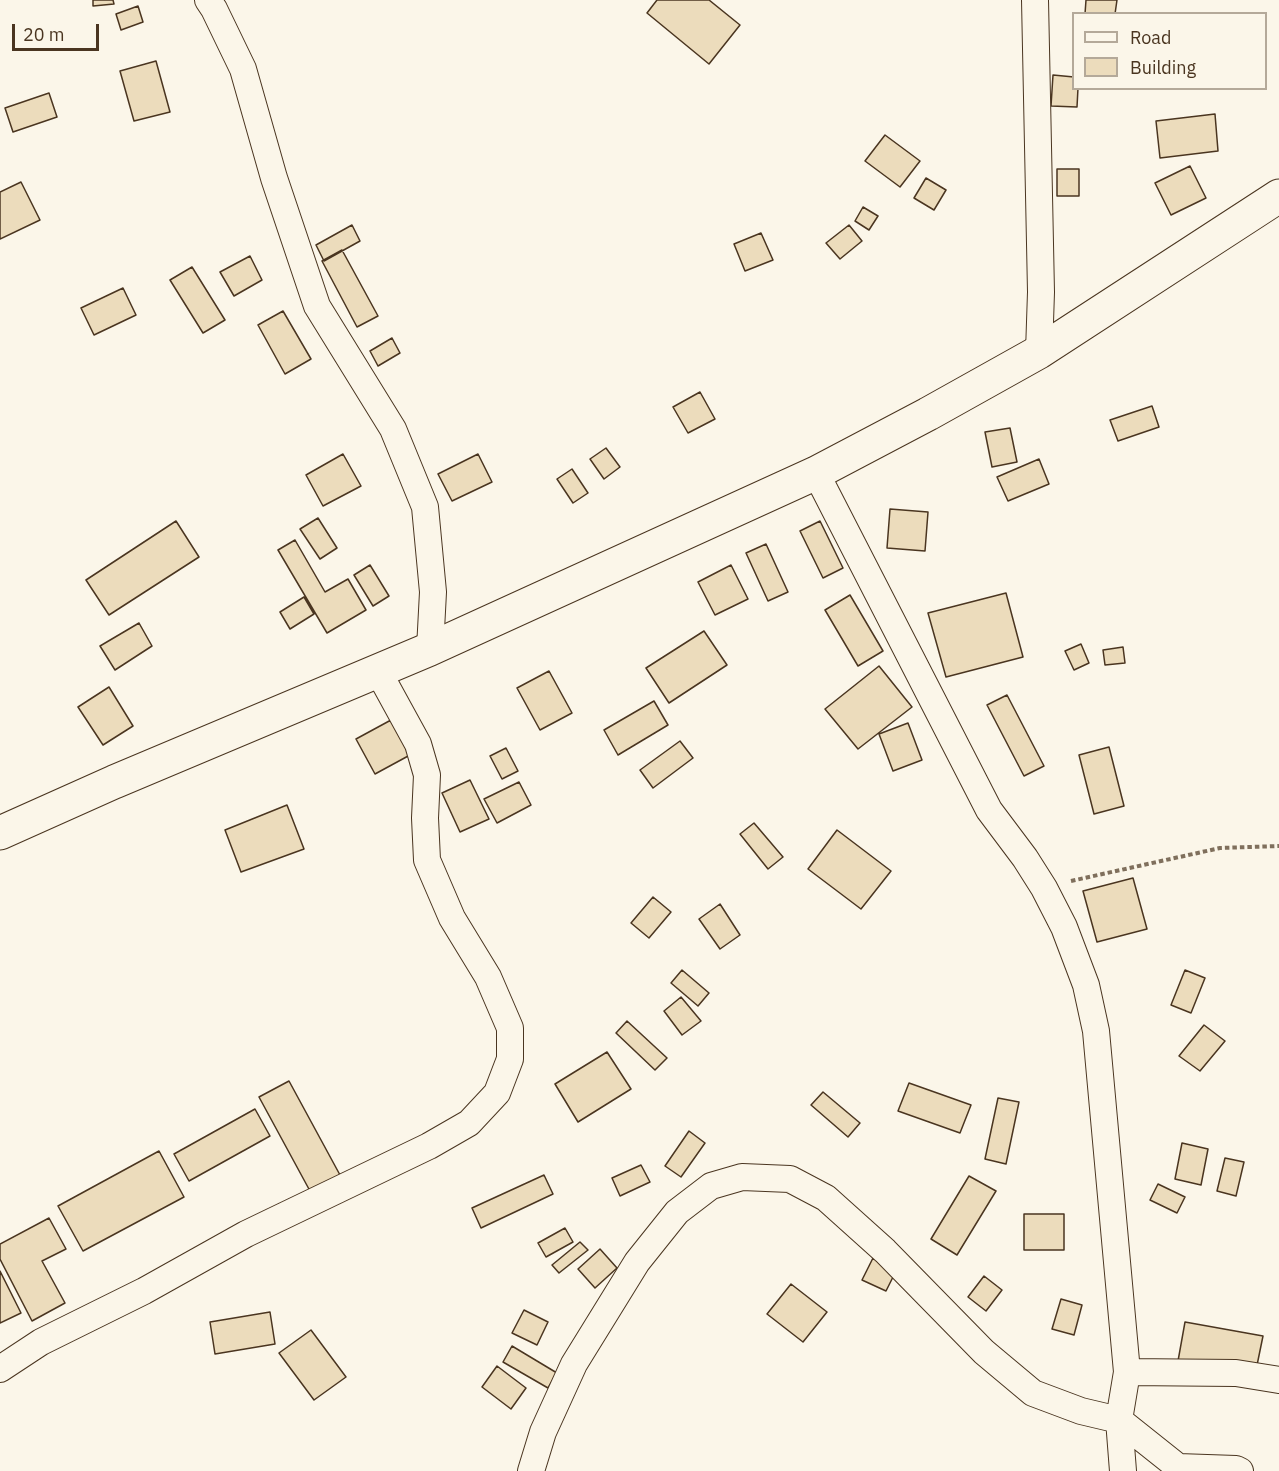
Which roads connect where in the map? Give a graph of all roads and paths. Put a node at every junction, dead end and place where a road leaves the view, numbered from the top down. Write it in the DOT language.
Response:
graph roads {
  1 [pos="208,0"];
  2 [pos="1035,0"];
  3 [pos="1279,196"];
  4 [pos="1039,352"];
  5 [pos="816,472"];
  6 [pos="430,649"];
  7 [pos="378,671"];
  8 [pos="0,833"];
  9 [pos="1279,846"];
  10 [pos="1044,888"];
  11 [pos="0,1369"];
  12 [pos="1127,1372"];
  13 [pos="1279,1380"];
  14 [pos="1119,1420"];
  15 [pos="531,1471"];
  16 [pos="1123,1471"];
  17 [pos="1240,1471"];
  1 -- 6 [label="street"];
  2 -- 4 [label="street"];
  3 -- 4 [label="street"];
  4 -- 5 [label="street"];
  5 -- 6 [label="street"];
  5 -- 10 [label="street"];
  6 -- 7 [label="street"];
  7 -- 8 [label="street"];
  7 -- 11 [label="street"];
  9 -- 10 [label="path"];
  10 -- 12 [label="street"];
  12 -- 13 [label="street"];
  12 -- 14 [label="street"];
  14 -- 15 [label="street"];
  14 -- 16 [label="street"];
  14 -- 17 [label="street"];
}
